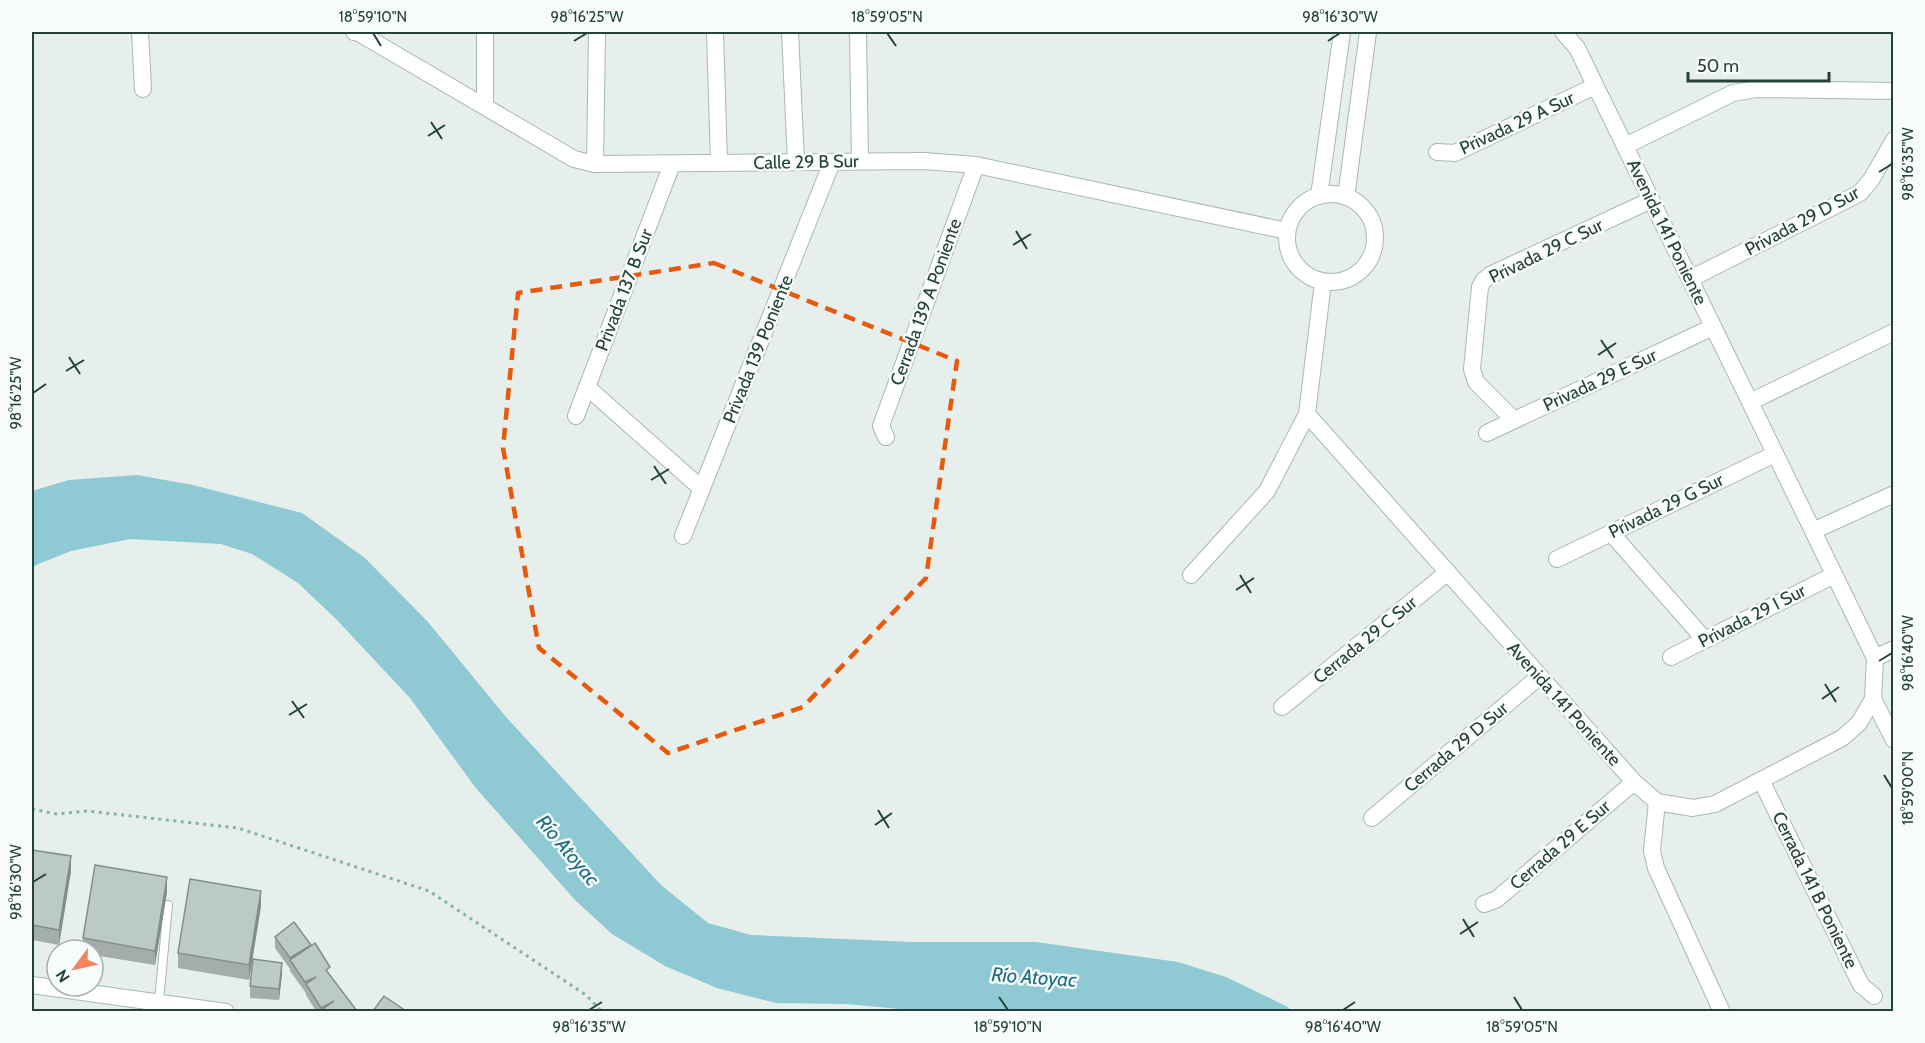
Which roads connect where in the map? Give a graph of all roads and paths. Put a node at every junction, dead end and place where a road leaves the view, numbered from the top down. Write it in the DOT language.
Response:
graph roads {
  1 [pos="140,32"];
  2 [pos="354,32"];
  3 [pos="484,32"];
  4 [pos="597,32"];
  5 [pos="715,32"];
  6 [pos="790,32"];
  7 [pos="858,32"];
  8 [pos="1342,32"];
  9 [pos="1368,32"];
  10 [pos="1563,32"];
  11 [pos="1595,86"];
  12 [pos="143,89"];
  13 [pos="1893,91"];
  14 [pos="485,105"];
  15 [pos="1893,140"];
  16 [pos="1625,146"];
  17 [pos="1437,152"];
  18 [pos="860,161"];
  19 [pos="796,162"];
  20 [pos="832,162"];
  21 [pos="719,163"];
  22 [pos="672,164"];
  23 [pos="595,165"];
  24 [pos="976,165"];
  25 [pos="1319,196"];
  26 [pos="1346,197"];
  27 [pos="1651,200"];
  28 [pos="1287,231"];
  29 [pos="1690,279"];
  30 [pos="1323,282"];
  31 [pos="1713,327"];
  32 [pos="1893,332"];
  33 [pos="587,387"];
  34 [pos="1750,402"];
  35 [pos="1307,414"];
  36 [pos="576,416"];
  37 [pos="1514,420"];
  38 [pos="1487,433"];
  39 [pos="886,437"];
  40 [pos="1775,454"];
  41 [pos="702,489"];
  42 [pos="1893,494"];
  43 [pos="1813,531"];
  44 [pos="1611,532"];
  45 [pos="683,536"];
  46 [pos="1557,558"];
  47 [pos="1448,572"];
  48 [pos="1191,574"];
  49 [pos="1834,575"];
  50 [pos="1705,640"];
  51 [pos="1893,649"];
  52 [pos="1671,657"];
  53 [pos="1875,658"];
  54 [pos="1540,676"];
  55 [pos="1873,699"];
  56 [pos="1282,707"];
  57 [pos="1893,740"];
  58 [pos="1761,780"];
  59 [pos="1634,782"];
  60 [pos="1657,802"];
  61 [pos="32,809"];
  62 [pos="1372,818"];
  63 [pos="1484,904"];
  64 [pos="168,905"];
  65 [pos="32,985"];
  66 [pos="1874,996"];
  67 [pos="157,1006"];
  68 [pos="226,1011"];
  69 [pos="602,1011"];
  70 [pos="1722,1011"];
  1 -- 12 [label="street"];
  2 -- 14 [label="street, Calle 29 B Sur"];
  3 -- 14 [label="street"];
  4 -- 23 [label="street"];
  5 -- 21 [label="street"];
  6 -- 19 [label="street"];
  7 -- 18 [label="street"];
  8 -- 25 [label="street"];
  9 -- 26 [label="street"];
  10 -- 11 [label="street, Avenida 141 Poniente"];
  11 -- 16 [label="street, Avenida 141 Poniente"];
  11 -- 17 [label="street, Privada 29 A Sur"];
  13 -- 16 [label="street"];
  14 -- 23 [label="street, Calle 29 B Sur"];
  15 -- 29 [label="street, Privada 29 D Sur"];
  16 -- 27 [label="street, Avenida 141 Poniente"];
  18 -- 20 [label="street, Calle 29 B Sur"];
  18 -- 24 [label="street, Calle 29 B Sur"];
  19 -- 20 [label="street, Calle 29 B Sur"];
  19 -- 21 [label="street, Calle 29 B Sur"];
  20 -- 41 [label="street, Privada 139 Poniente"];
  21 -- 22 [label="street, Calle 29 B Sur"];
  22 -- 23 [label="street, Calle 29 B Sur"];
  22 -- 33 [label="street, Privada 137 B Sur"];
  24 -- 28 [label="street, Calle 29 B Sur"];
  24 -- 39 [label="street, Cerrada 139 A Poniente"];
  25 -- 26 [label="street"];
  25 -- 28 [label="street"];
  26 -- 30 [label="street"];
  27 -- 29 [label="street, Avenida 141 Poniente"];
  27 -- 37 [label="street, Privada 29 C Sur"];
  28 -- 30 [label="street"];
  29 -- 31 [label="street, Avenida 141 Poniente"];
  30 -- 35 [label="street"];
  31 -- 34 [label="street, Avenida 141 Poniente"];
  31 -- 37 [label="street, Privada 29 E Sur"];
  32 -- 34 [label="street"];
  33 -- 36 [label="street, Privada 137 B Sur"];
  33 -- 41 [label="street"];
  34 -- 40 [label="street, Avenida 141 Poniente"];
  35 -- 47 [label="street, Avenida 141 Poniente"];
  35 -- 48 [label="street"];
  37 -- 38 [label="street, Privada 29 E Sur"];
  40 -- 43 [label="street, Avenida 141 Poniente"];
  40 -- 44 [label="street, Privada 29 G Sur"];
  41 -- 45 [label="street, Privada 139 Poniente"];
  42 -- 43 [label="street"];
  43 -- 49 [label="street, Avenida 141 Poniente"];
  44 -- 46 [label="street, Privada 29 G Sur"];
  44 -- 50 [label="street"];
  47 -- 54 [label="street, Avenida 141 Poniente"];
  47 -- 56 [label="street, Cerrada 29 C Sur"];
  49 -- 50 [label="street, Privada 29 I Sur"];
  49 -- 53 [label="street, Avenida 141 Poniente"];
  50 -- 52 [label="street, Privada 29 I Sur"];
  51 -- 53 [label="street"];
  53 -- 55 [label="street, Avenida 141 Poniente"];
  54 -- 59 [label="street, Avenida 141 Poniente"];
  54 -- 62 [label="street, Cerrada 29 D Sur"];
  55 -- 57 [label="street, Avenida 141 Poniente"];
  55 -- 58 [label="street, Avenida 141 Poniente"];
  58 -- 60 [label="street, Avenida 141 Poniente"];
  58 -- 66 [label="street, Cerrada 141 B Poniente"];
  59 -- 60 [label="street, Avenida 141 Poniente"];
  59 -- 63 [label="street, Cerrada 29 E Sur"];
  60 -- 70 [label="street"];
  61 -- 69 [label="path"];
  64 -- 67 [label="lane"];
  65 -- 67 [label="street"];
  67 -- 68 [label="street"];
}
